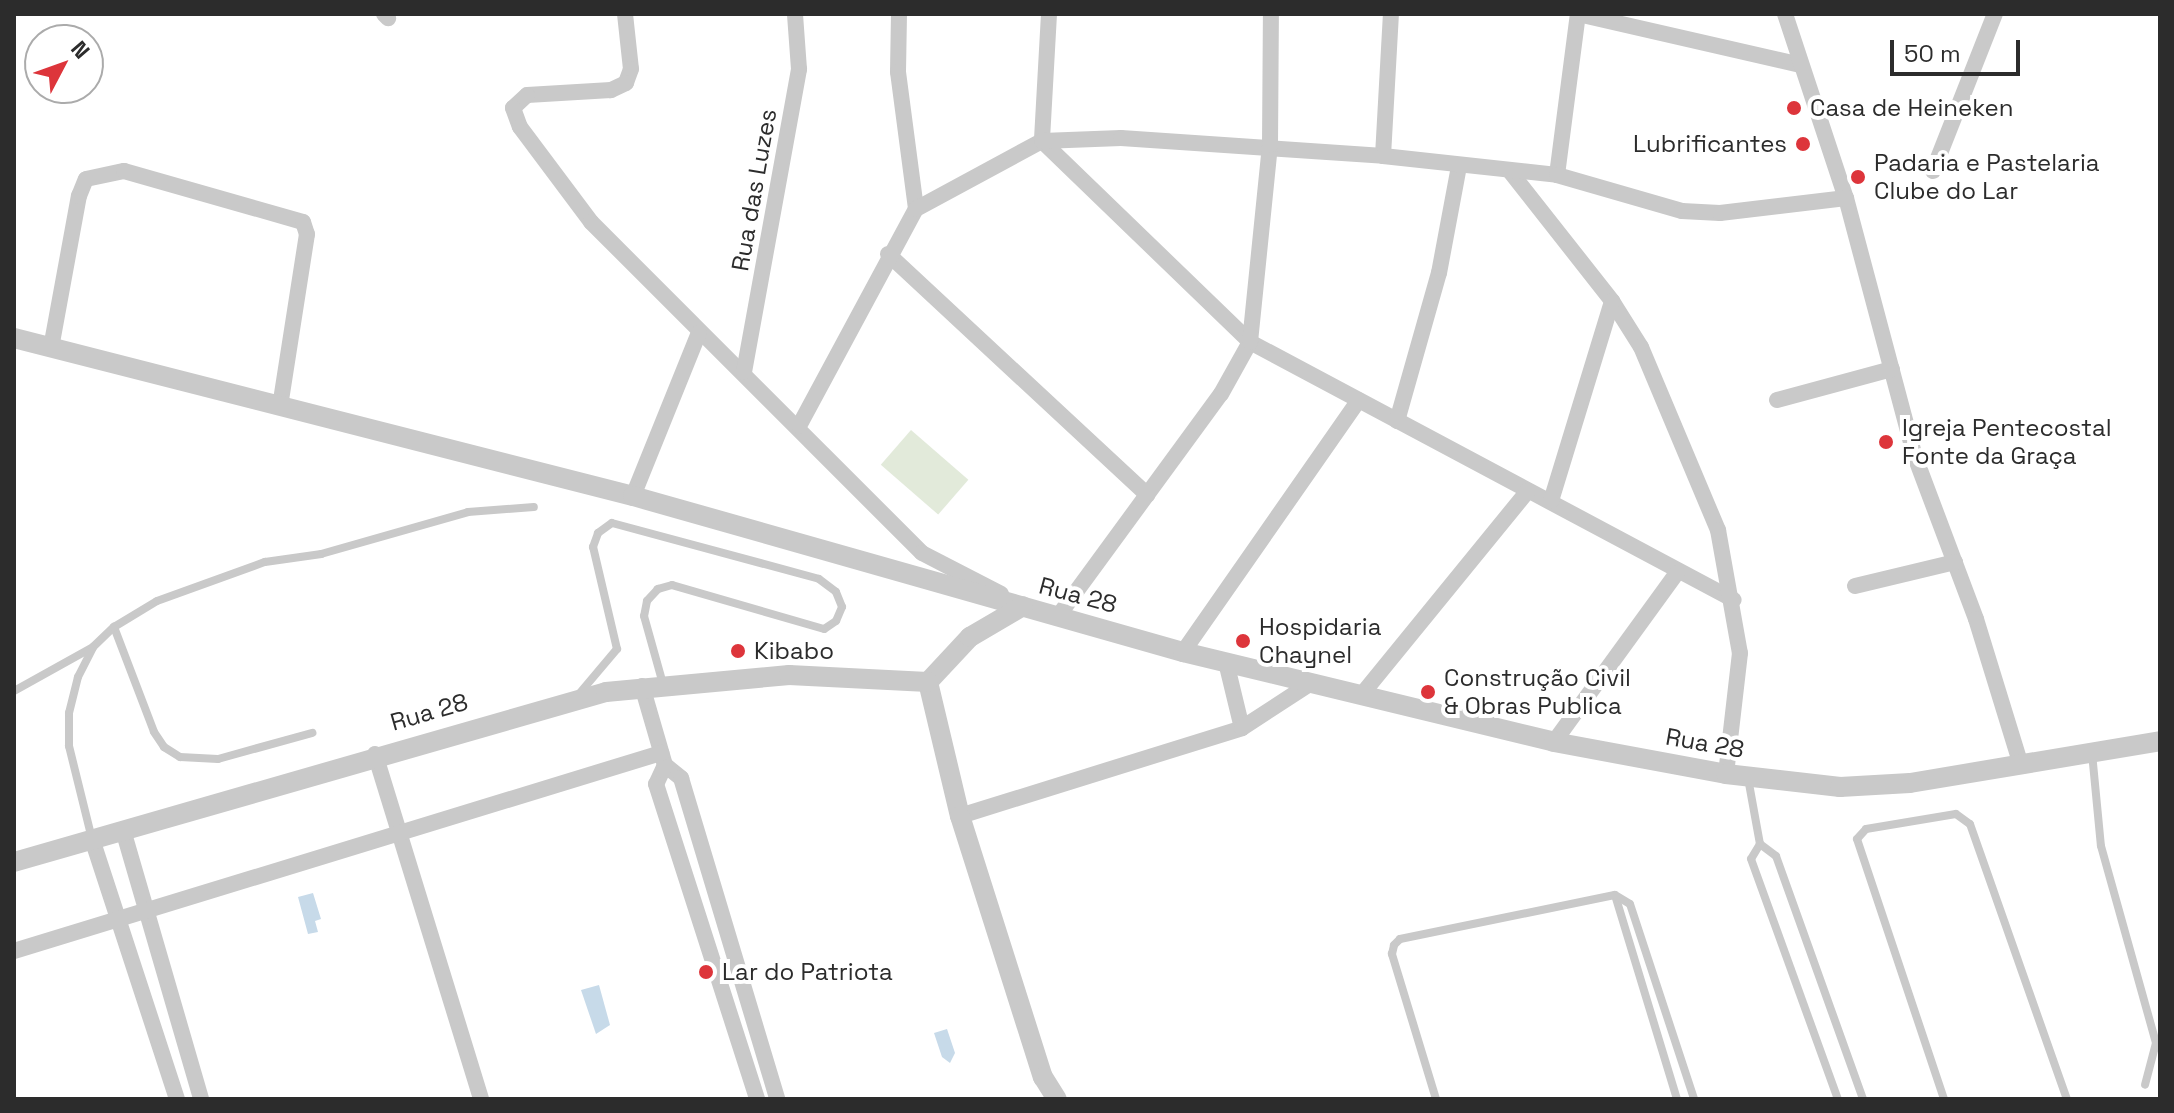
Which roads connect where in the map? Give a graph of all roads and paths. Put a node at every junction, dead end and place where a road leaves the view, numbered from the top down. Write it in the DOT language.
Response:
graph roads {
  1 [pos="625,14"];
  2 [pos="795,14"];
  3 [pos="899,14"];
  4 [pos="1049,14"];
  5 [pos="1271,14"];
  6 [pos="1391,14"];
  7 [pos="1578,14"];
  8 [pos="1785,14"];
  9 [pos="1995,14"];
  10 [pos="1800,65"];
  11 [pos="1042,141"];
  12 [pos="1270,145"];
  13 [pos="1383,156"];
  14 [pos="1459,166"];
  15 [pos="1509,170"];
  16 [pos="1933,171"];
  17 [pos="1557,175"];
  18 [pos="1846,198"];
  19 [pos="916,209"];
  20 [pos="888,254"];
  21 [pos="1612,301"];
  22 [pos="699,333"];
  23 [pos="14,338"];
  24 [pos="1250,342"];
  25 [pos="51,348"];
  26 [pos="1892,369"];
  27 [pos="744,372"];
  28 [pos="1359,400"];
  29 [pos="1777,400"];
  30 [pos="280,406"];
  31 [pos="1397,421"];
  32 [pos="799,426"];
  33 [pos="1528,491"];
  34 [pos="1147,495"];
  35 [pos="633,496"];
  36 [pos="1551,501"];
  37 [pos="534,507"];
  38 [pos="1955,562"];
  39 [pos="1677,573"];
  40 [pos="1855,586"];
  41 [pos="1734,600"];
  42 [pos="1023,606"];
  43 [pos="1059,615"];
  44 [pos="114,627"];
  45 [pos="93,647"];
  46 [pos="1183,652"];
  47 [pos="1226,662"];
  48 [pos="928,682"];
  49 [pos="1311,683"];
  50 [pos="653,685"];
  51 [pos="14,691"];
  52 [pos="1363,693"];
  53 [pos="573,700"];
  54 [pos="1242,728"];
  55 [pos="312,733"];
  56 [pos="2160,741"];
  57 [pos="1554,742"];
  58 [pos="2092,752"];
  59 [pos="375,754"];
  60 [pos="663,759"];
  61 [pos="2021,765"];
  62 [pos="1726,774"];
  63 [pos="1748,777"];
  64 [pos="960,816"];
  65 [pos="123,830"];
  66 [pos="399,831"];
  67 [pos="92,839"];
  68 [pos="1760,844"];
  69 [pos="14,862"];
  70 [pos="1615,895"];
  71 [pos="145,912"];
  72 [pos="121,920"];
  73 [pos="14,951"];
  74 [pos="1683,1066"];
  75 [pos="1668,1070"];
  76 [pos="1043,1077"];
  77 [pos="2145,1085"];
  78 [pos="177,1099"];
  79 [pos="201,1099"];
  80 [pos="481,1099"];
  81 [pos="757,1099"];
  82 [pos="777,1099"];
  83 [pos="1048,1099"];
  84 [pos="1057,1099"];
  85 [pos="1436,1099"];
  86 [pos="1677,1099"];
  87 [pos="1694,1099"];
  88 [pos="1838,1099"];
  89 [pos="1863,1099"];
  90 [pos="1944,1099"];
  91 [pos="2067,1099"];
  1 -- 22 [label="street"];
  2 -- 27 [label="street, Rua das Luzes"];
  3 -- 19 [label="street"];
  4 -- 11 [label="street"];
  5 -- 12 [label="street"];
  6 -- 13 [label="street"];
  7 -- 10 [label="street"];
  7 -- 17 [label="street"];
  8 -- 10 [label="street"];
  9 -- 16 [label="street"];
  10 -- 18 [label="street"];
  11 -- 12 [label="street"];
  11 -- 19 [label="street"];
  11 -- 24 [label="street"];
  12 -- 13 [label="street"];
  12 -- 24 [label="street"];
  13 -- 14 [label="street"];
  14 -- 15 [label="street"];
  14 -- 31 [label="street"];
  15 -- 17 [label="street"];
  15 -- 21 [label="street"];
  17 -- 18 [label="street"];
  18 -- 26 [label="street"];
  19 -- 20 [label="street"];
  20 -- 32 [label="street"];
  20 -- 34 [label="street"];
  21 -- 36 [label="street"];
  21 -- 41 [label="street"];
  22 -- 27 [label="street"];
  22 -- 35 [label="street"];
  23 -- 25 [label="street"];
  24 -- 28 [label="street"];
  24 -- 34 [label="street"];
  25 -- 30 [label="street"];
  25 -- 30 [label="street"];
  26 -- 29 [label="street"];
  26 -- 38 [label="street"];
  27 -- 32 [label="street"];
  28 -- 31 [label="street"];
  28 -- 46 [label="street"];
  30 -- 35 [label="street"];
  31 -- 33 [label="street"];
  32 -- 42 [label="street"];
  33 -- 36 [label="street"];
  33 -- 52 [label="street"];
  34 -- 43 [label="street"];
  35 -- 42 [label="street"];
  36 -- 39 [label="street"];
  37 -- 44 [label="lane"];
  38 -- 40 [label="street"];
  38 -- 61 [label="street"];
  39 -- 41 [label="street"];
  39 -- 57 [label="street"];
  41 -- 62 [label="street"];
  42 -- 43 [label="street, Rua 28"];
  42 -- 48 [label="street, Rua 28"];
  43 -- 46 [label="street, Rua 28"];
  44 -- 45 [label="lane"];
  44 -- 55 [label="lane"];
  45 -- 51 [label="lane"];
  45 -- 67 [label="lane"];
  46 -- 47 [label="street, Rua 28"];
  47 -- 49 [label="street, Rua 28"];
  47 -- 54 [label="street"];
  48 -- 50 [label="street, Rua 28"];
  48 -- 64 [label="street"];
  49 -- 52 [label="street, Rua 28"];
  49 -- 54 [label="street"];
  50 -- 53 [label="street, Rua 28"];
  50 -- 53 [label="lane"];
  50 -- 60 [label="street"];
  52 -- 57 [label="street, Rua 28"];
  53 -- 59 [label="street, Rua 28"];
  54 -- 64 [label="street"];
  56 -- 58 [label="street, Rua 28"];
  57 -- 62 [label="street, Rua 28"];
  58 -- 61 [label="street, Rua 28"];
  58 -- 77 [label="lane"];
  59 -- 65 [label="street, Rua 28"];
  59 -- 66 [label="street"];
  60 -- 66 [label="street"];
  60 -- 81 [label="street"];
  60 -- 82 [label="street"];
  61 -- 63 [label="street, Rua 28"];
  62 -- 63 [label="street, Rua 28"];
  63 -- 68 [label="lane"];
  64 -- 76 [label="street"];
  65 -- 67 [label="street, Rua 28"];
  65 -- 71 [label="street"];
  66 -- 71 [label="street"];
  66 -- 80 [label="street"];
  67 -- 69 [label="street, Rua 28"];
  67 -- 72 [label="street"];
  68 -- 88 [label="lane"];
  68 -- 89 [label="lane"];
  70 -- 74 [label="lane"];
  70 -- 75 [label="lane"];
  70 -- 85 [label="lane"];
  71 -- 72 [label="street"];
  71 -- 79 [label="street"];
  72 -- 73 [label="street"];
  72 -- 78 [label="street"];
  74 -- 75 [label="lane"];
  74 -- 87 [label="lane"];
  75 -- 86 [label="lane"];
  76 -- 83 [label="street"];
  76 -- 84 [label="street"];
  90 -- 91 [label="lane"];
}
